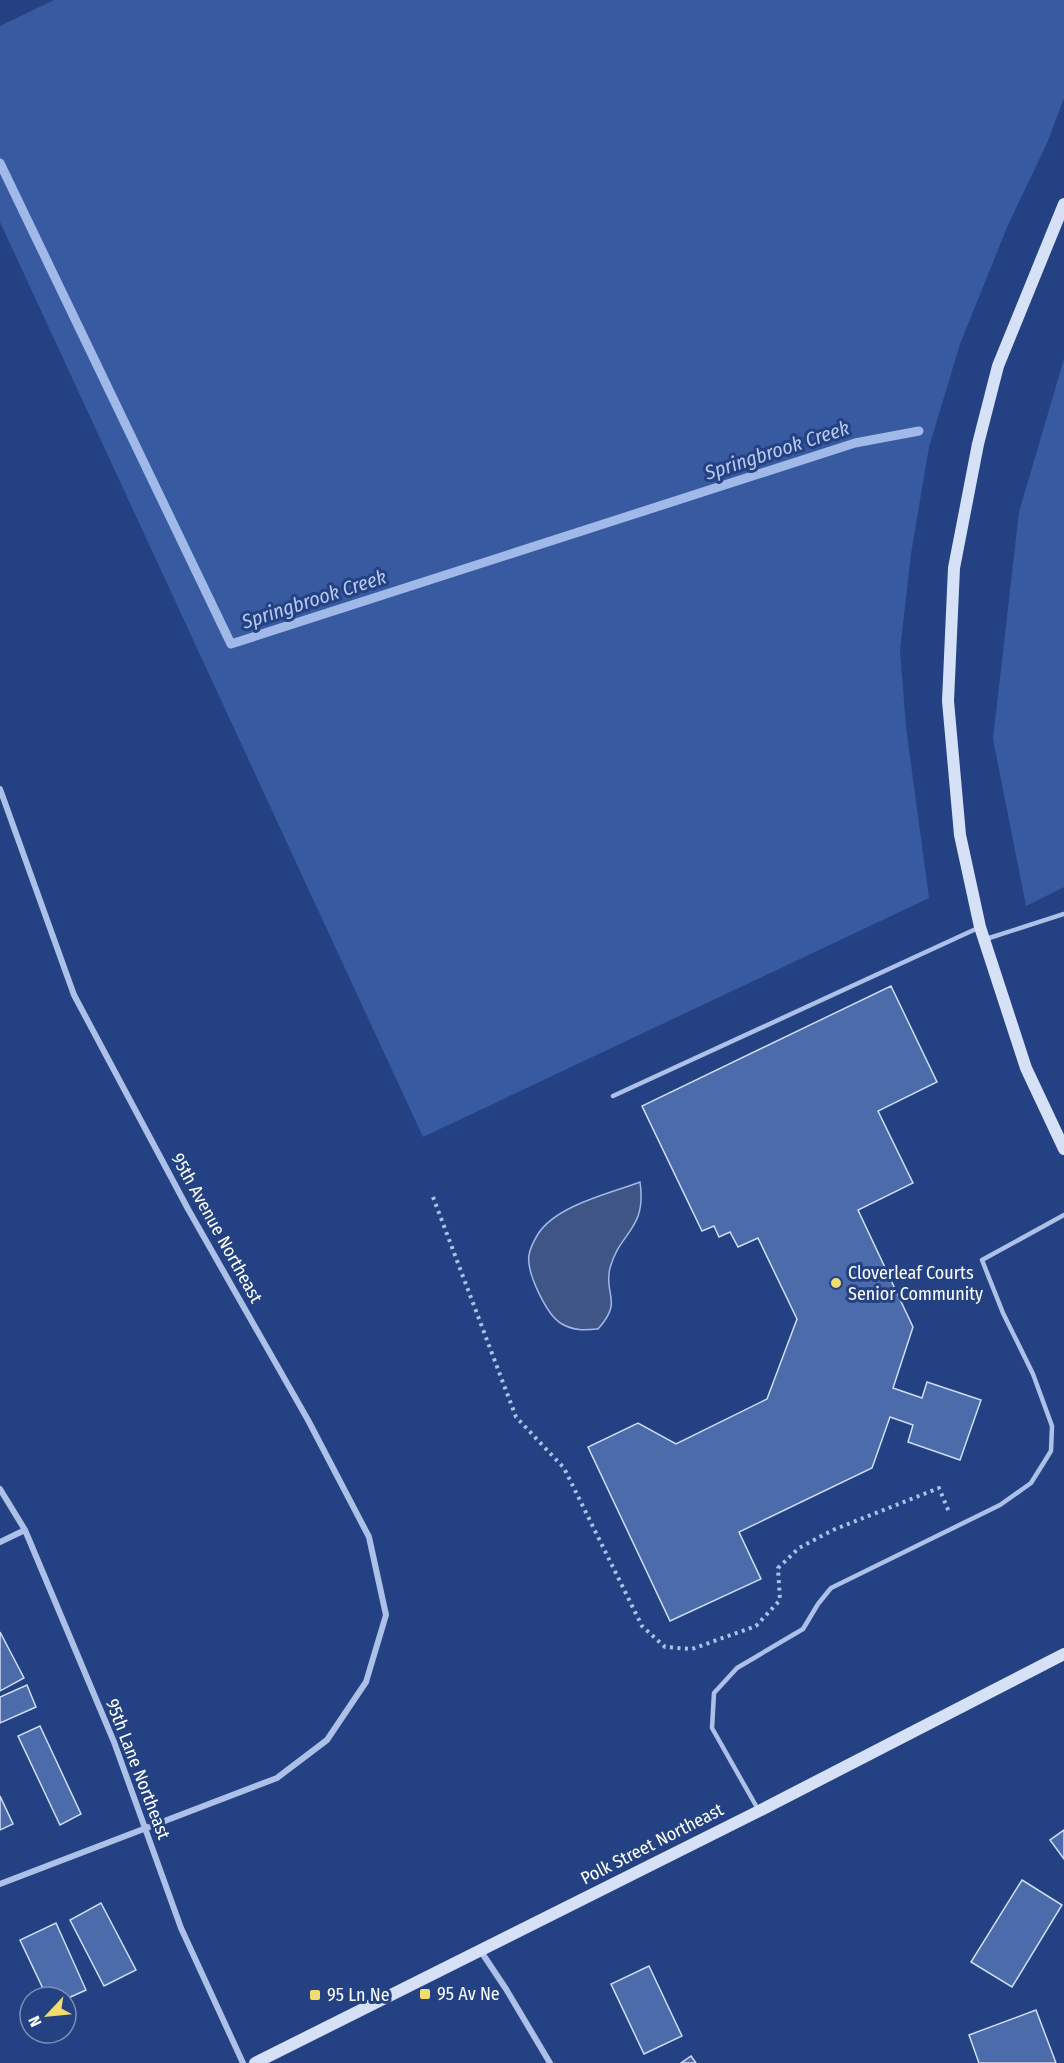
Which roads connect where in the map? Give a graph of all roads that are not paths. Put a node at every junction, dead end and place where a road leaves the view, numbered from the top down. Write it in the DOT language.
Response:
graph roads {
  1 [pos="1064,204"];
  2 [pos="0,789"];
  3 [pos="1064,915"];
  4 [pos="980,927"];
  5 [pos="984,940"];
  6 [pos="613,1096"];
  7 [pos="1064,1149"];
  8 [pos="1064,1215"];
  9 [pos="0,1489"];
  10 [pos="25,1530"];
  11 [pos="0,1542"];
  12 [pos="1064,1653"];
  13 [pos="759,1811"];
  14 [pos="146,1829"];
  15 [pos="0,1884"];
  16 [pos="480,1950"];
  17 [pos="243,2063"];
  18 [pos="255,2063"];
  19 [pos="550,2063"];
  1 -- 4 [label="street"];
  2 -- 14 [label="street, 95th Avenue Northeast"];
  3 -- 5 [label="lane"];
  4 -- 5 [label="street"];
  4 -- 6 [label="lane"];
  5 -- 7 [label="street"];
  8 -- 13 [label="lane"];
  9 -- 10 [label="street, 95th Lane Northeast"];
  10 -- 11 [label="street"];
  10 -- 14 [label="street, 95th Lane Northeast"];
  12 -- 13 [label="street, Polk Street Northeast"];
  13 -- 16 [label="street, Polk Street Northeast"];
  14 -- 15 [label="street, 95th Avenue Northeast"];
  14 -- 17 [label="street, 95th Lane Northeast"];
  16 -- 18 [label="street, Polk Street Northeast"];
  16 -- 19 [label="street"];
}
